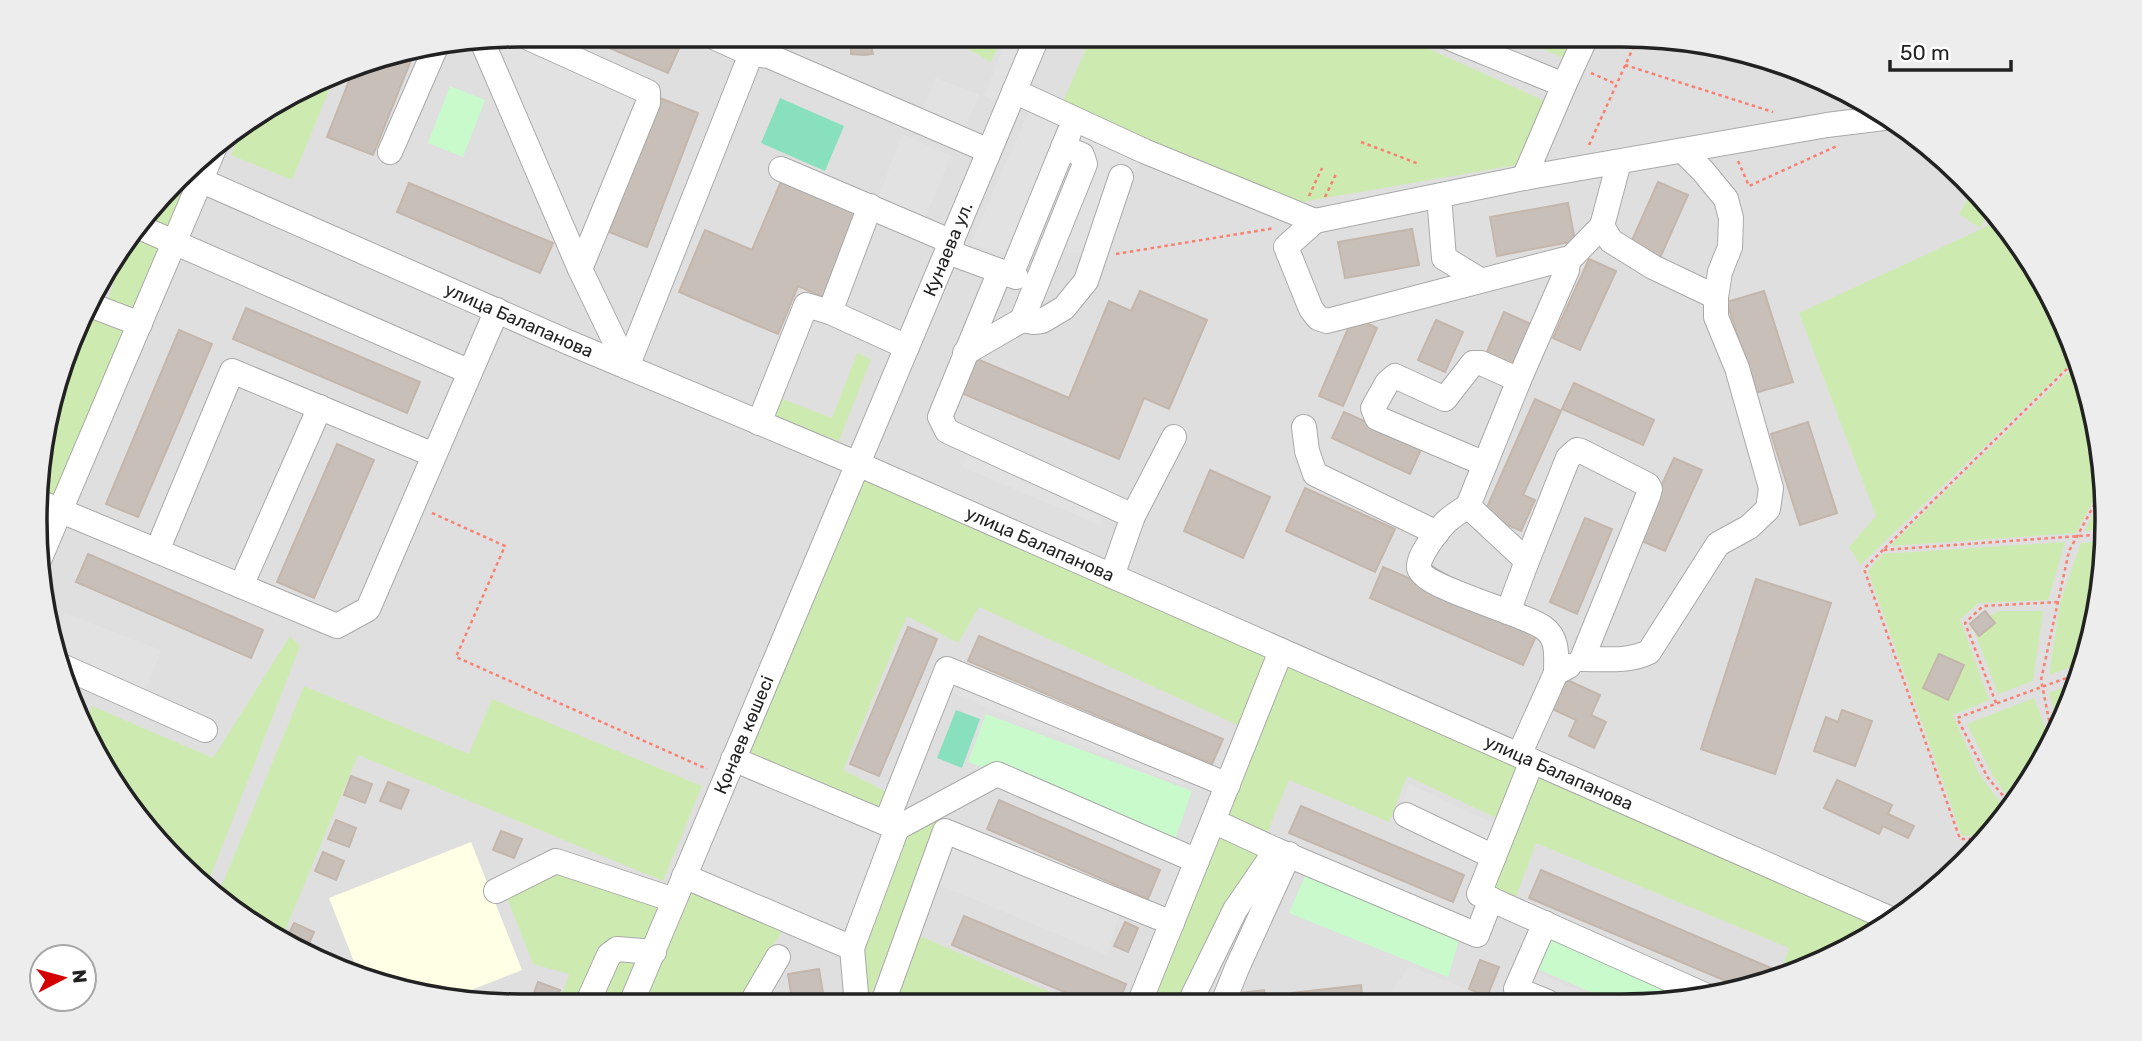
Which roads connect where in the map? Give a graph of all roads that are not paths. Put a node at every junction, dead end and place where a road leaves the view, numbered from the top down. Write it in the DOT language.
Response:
graph roads {
  1 [pos="549,47"];
  2 [pos="738,47"];
  3 [pos="744,47"];
  4 [pos="1033,47"];
  5 [pos="1479,47"];
  6 [pos="1581,47"];
  7 [pos="485,48"];
  8 [pos="432,55"];
  9 [pos="1568,75"];
  10 [pos="1014,91"];
  11 [pos="1074,119"];
  12 [pos="1872,119"];
  13 [pos="1063,147"];
  14 [pos="989,151"];
  15 [pos="390,152"];
  16 [pos="1684,152"];
  17 [pos="1619,162"];
  18 [pos="781,169"];
  19 [pos="1121,177"];
  20 [pos="195,178"];
  21 [pos="1524,178"];
  22 [pos="192,180"];
  23 [pos="1439,196"];
  24 [pos="870,206"];
  25 [pos="1307,218"];
  26 [pos="1602,226"];
  27 [pos="146,230"];
  28 [pos="174,244"];
  29 [pos="950,247"];
  30 [pos="1568,261"];
  31 [pos="580,269"];
  32 [pos="1006,273"];
  33 [pos="1480,280"];
  34 [pos="1036,283"];
  35 [pos="1716,297"];
  36 [pos="98,308"];
  37 [pos="497,310"];
  38 [pos="830,312"];
  39 [pos="1022,320"];
  40 [pos="139,324"];
  41 [pos="907,347"];
  42 [pos="965,353"];
  43 [pos="627,367"];
  44 [pos="470,372"];
  45 [pos="1519,380"];
  46 [pos="320,407"];
  47 [pos="759,423"];
  48 [pos="1304,427"];
  49 [pos="1174,438"];
  50 [pos="434,455"];
  51 [pos="858,464"];
  52 [pos="1485,464"];
  53 [pos="1468,506"];
  54 [pos="51,507"];
  55 [pos="1133,516"];
  56 [pos="47,525"];
  57 [pos="1437,533"];
  58 [pos="157,551"];
  59 [pos="1527,561"];
  60 [pos="1111,576"];
  61 [pos="241,586"];
  62 [pos="1508,612"];
  63 [pos="1282,651"];
  64 [pos="1582,659"];
  65 [pos="71,670"];
  66 [pos="1556,673"];
  67 [pos="205,730"];
  68 [pos="1525,758"];
  69 [pos="730,768"];
  70 [pos="1228,785"];
  71 [pos="1406,815"];
  72 [pos="1213,821"];
  73 [pos="892,826"];
  74 [pos="1282,852"];
  75 [pos="1494,857"];
  76 [pos="1197,861"];
  77 [pos="684,876"];
  78 [pos="496,891"];
  79 [pos="1492,899"];
  80 [pos="674,900"];
  81 [pos="1883,915"];
  82 [pos="1172,923"];
  83 [pos="1545,923"];
  84 [pos="852,948"];
  85 [pos="654,952"];
  86 [pos="778,957"];
  87 [pos="1691,989"];
  88 [pos="591,994"];
  89 [pos="637,994"];
  90 [pos="756,994"];
  91 [pos="856,994"];
  92 [pos="887,994"];
  93 [pos="1143,994"];
  94 [pos="1194,994"];
  95 [pos="1227,994"];
  96 [pos="1528,994"];
  1 -- 31 [label="street"];
  2 -- 43 [label="street"];
  3 -- 14 [label="street"];
  4 -- 10 [label="street, Кунаева ул."];
  5 -- 9 [label="street"];
  6 -- 9 [label="street"];
  7 -- 31 [label="street"];
  8 -- 15 [label="street"];
  9 -- 21 [label="street"];
  10 -- 11 [label="street"];
  10 -- 14 [label="street, Кунаева ул."];
  11 -- 13 [label="street"];
  11 -- 25 [label="street"];
  12 -- 16 [label="street"];
  13 -- 32 [label="street"];
  13 -- 34 [label="street"];
  14 -- 29 [label="street, Кунаева ул."];
  16 -- 17 [label="street"];
  16 -- 35 [label="street"];
  17 -- 21 [label="street"];
  17 -- 26 [label="street"];
  18 -- 24 [label="street"];
  19 -- 39 [label="street"];
  20 -- 37 [label="street, улица Балапанова"];
  21 -- 23 [label="street"];
  22 -- 28 [label="street"];
  23 -- 25 [label="street"];
  23 -- 33 [label="street"];
  24 -- 29 [label="street"];
  24 -- 38 [label="street"];
  25 -- 33 [label="street"];
  26 -- 30 [label="street"];
  26 -- 35 [label="street"];
  27 -- 28 [label="street"];
  28 -- 40 [label="street"];
  28 -- 44 [label="street"];
  29 -- 32 [label="street"];
  29 -- 41 [label="street, Кунаева ул."];
  30 -- 33 [label="street"];
  30 -- 45 [label="street"];
  31 -- 43 [label="street"];
  32 -- 34 [label="street"];
  32 -- 42 [label="street"];
  34 -- 39 [label="street"];
  35 -- 64 [label="street"];
  36 -- 40 [label="street"];
  37 -- 43 [label="street, улица Балапанова"];
  37 -- 44 [label="street"];
  38 -- 41 [label="street"];
  38 -- 47 [label="street"];
  39 -- 42 [label="street"];
  40 -- 54 [label="street"];
  41 -- 51 [label="street, Кунаева ул."];
  42 -- 55 [label="street"];
  43 -- 47 [label="street, улица Балапанова"];
  44 -- 50 [label="street"];
  45 -- 52 [label="street"];
  45 -- 52 [label="street"];
  46 -- 50 [label="street"];
  46 -- 58 [label="street"];
  46 -- 61 [label="street"];
  47 -- 51 [label="street, улица Балапанова"];
  48 -- 57 [label="street"];
  49 -- 55 [label="street"];
  50 -- 61 [label="street"];
  51 -- 60 [label="street, улица Балапанова"];
  51 -- 69 [label="street, Қонаев көшесі"];
  52 -- 53 [label="street"];
  53 -- 57 [label="street"];
  53 -- 59 [label="street"];
  54 -- 56 [label="street"];
  54 -- 58 [label="street"];
  55 -- 60 [label="street"];
  57 -- 62 [label="street"];
  58 -- 61 [label="street"];
  59 -- 62 [label="street"];
  59 -- 64 [label="street"];
  60 -- 63 [label="street, улица Балапанова"];
  62 -- 66 [label="street"];
  63 -- 68 [label="street, улица Балапанова"];
  63 -- 70 [label="street"];
  64 -- 66 [label="street"];
  65 -- 67 [label="street"];
  66 -- 68 [label="street"];
  68 -- 75 [label="street"];
  68 -- 81 [label="street, улица Балапанова"];
  69 -- 73 [label="street"];
  69 -- 77 [label="street, Қонаев көшесі"];
  70 -- 72 [label="street"];
  70 -- 73 [label="street"];
  71 -- 75 [label="street"];
  72 -- 74 [label="street"];
  72 -- 76 [label="street"];
  73 -- 76 [label="street"];
  73 -- 84 [label="street"];
  74 -- 79 [label="street"];
  74 -- 94 [label="street"];
  74 -- 95 [label="street"];
  75 -- 79 [label="street"];
  76 -- 82 [label="street"];
  77 -- 80 [label="street, Қонаев көшесі"];
  77 -- 84 [label="street"];
  78 -- 80 [label="street"];
  79 -- 83 [label="street"];
  80 -- 85 [label="street, Қонаев көшесі"];
  82 -- 92 [label="street"];
  82 -- 93 [label="street"];
  83 -- 87 [label="street"];
  83 -- 96 [label="street"];
  84 -- 91 [label="street"];
  85 -- 88 [label="street"];
  85 -- 89 [label="street, Қонаев көшесі"];
  86 -- 90 [label="street"];
}
